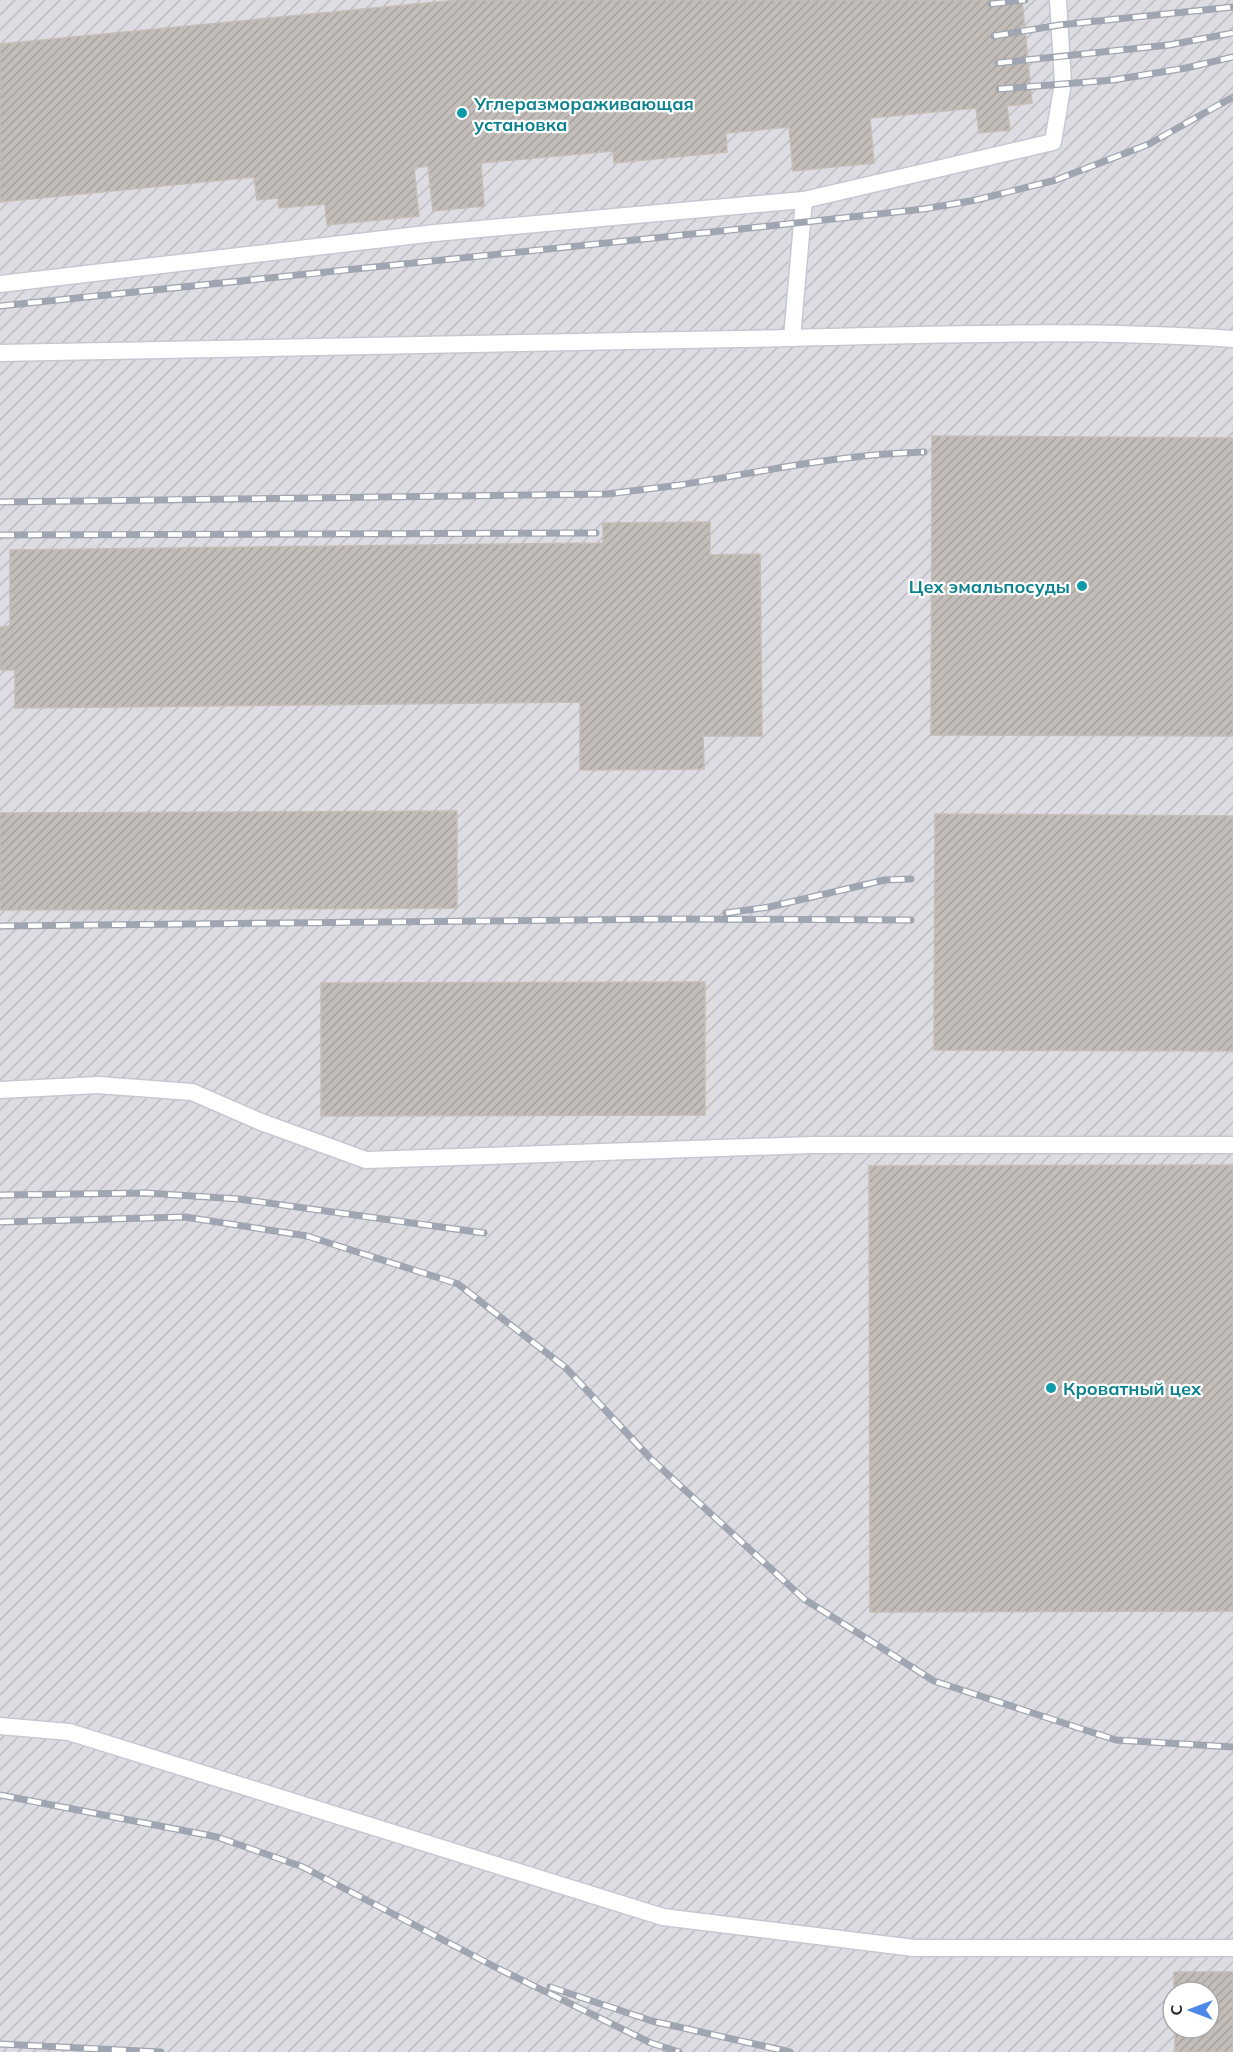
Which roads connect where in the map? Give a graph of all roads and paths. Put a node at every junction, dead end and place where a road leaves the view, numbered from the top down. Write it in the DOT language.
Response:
graph roads {
  1 [pos="1058,0"];
  2 [pos="804,200"];
  3 [pos="0,284"];
  4 [pos="792,338"];
  5 [pos="1233,339"];
  6 [pos="0,353"];
  7 [pos="0,1090"];
  8 [pos="1233,1145"];
  9 [pos="0,1726"];
  10 [pos="1233,1948"];
  1 -- 2 [label="lane"];
  2 -- 3 [label="lane"];
  2 -- 4 [label="lane"];
  4 -- 5 [label="lane"];
  4 -- 6 [label="lane"];
  7 -- 8 [label="lane"];
  9 -- 10 [label="lane"];
}
